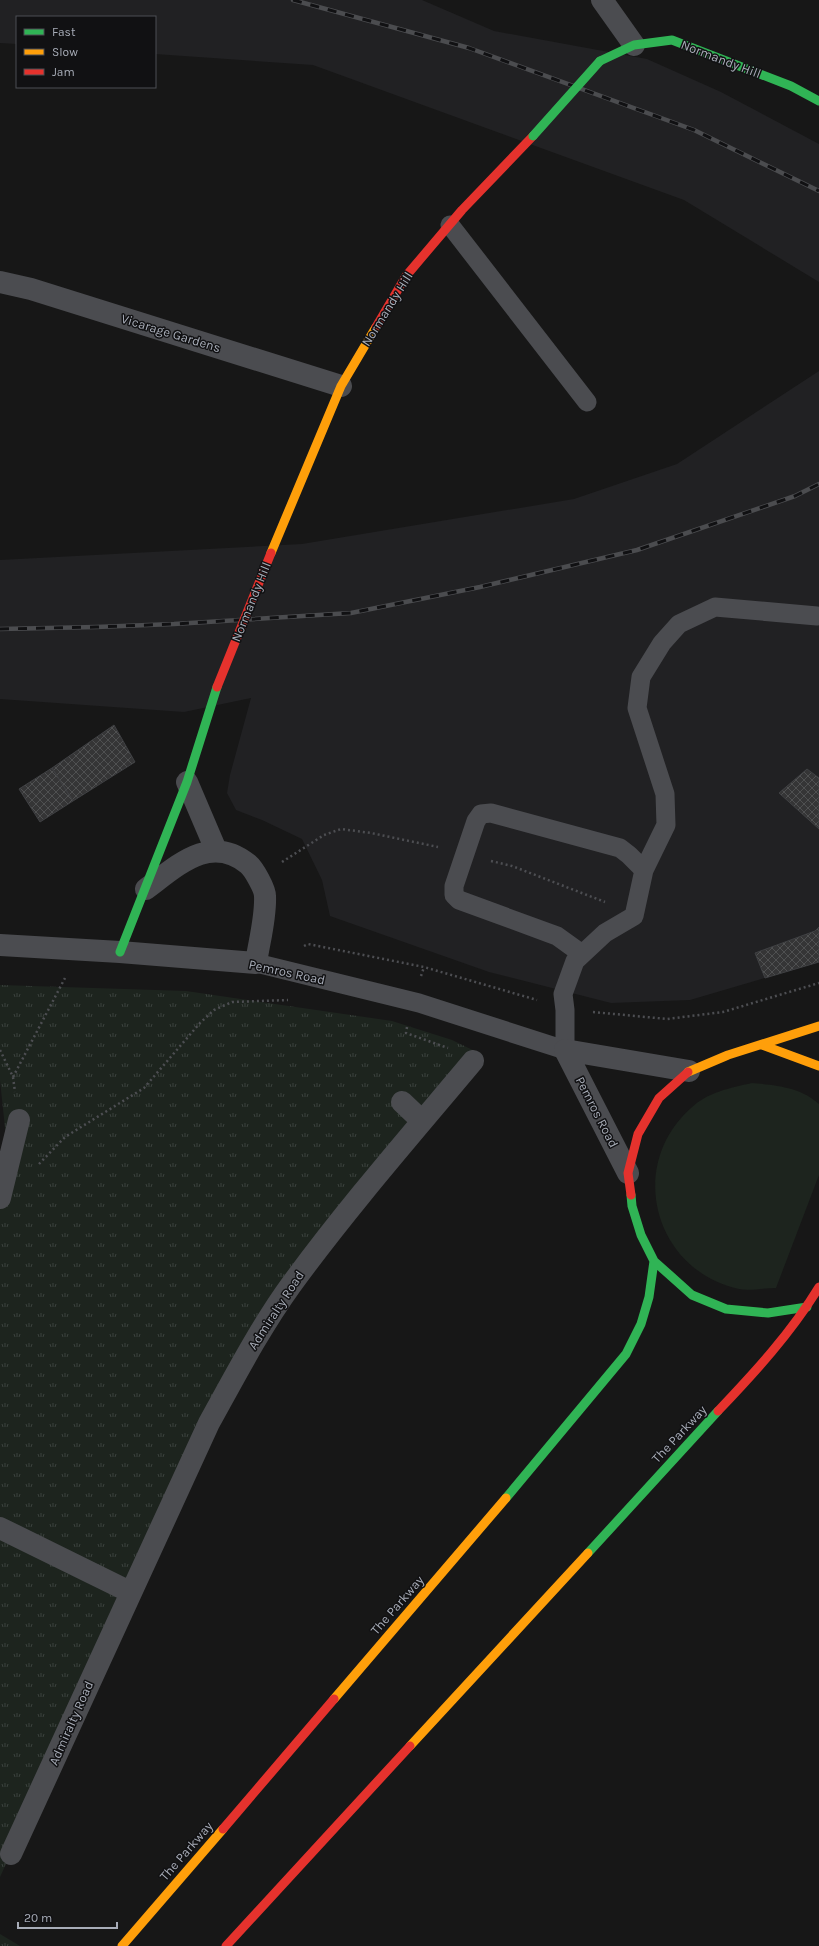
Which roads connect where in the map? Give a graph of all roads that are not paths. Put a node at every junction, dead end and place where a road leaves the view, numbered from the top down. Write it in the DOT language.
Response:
graph roads {
  1 [pos="602,0"];
  2 [pos="634,45"];
  3 [pos="819,101"];
  4 [pos="450,225"];
  5 [pos="0,282"];
  6 [pos="341,386"];
  7 [pos="587,402"];
  8 [pos="817,616"];
  9 [pos="187,782"];
  10 [pos="216,850"];
  11 [pos="644,870"];
  12 [pos="146,890"];
  13 [pos="0,945"];
  14 [pos="120,952"];
  15 [pos="582,954"];
  16 [pos="256,963"];
  17 [pos="819,1026"];
  18 [pos="762,1044"];
  19 [pos="565,1050"];
  20 [pos="473,1061"];
  21 [pos="819,1066"];
  22 [pos="689,1071"];
  23 [pos="402,1102"];
  24 [pos="19,1120"];
  25 [pos="422,1121"];
  26 [pos="628,1173"];
  27 [pos="2,1190"];
  28 [pos="654,1261"];
  29 [pos="819,1287"];
  30 [pos="807,1307"];
  31 [pos="0,1528"];
  32 [pos="130,1592"];
  33 [pos="11,1854"];
  34 [pos="122,1946"];
  35 [pos="226,1946"];
  1 -- 2 [label="street"];
  2 -- 3 [label="main road, Normandy Hill"];
  2 -- 4 [label="main road, Normandy Hill, bridge"];
  4 -- 6 [label="main road, Normandy Hill"];
  4 -- 7 [label="lane"];
  5 -- 6 [label="street, Vicarage Gardens"];
  6 -- 9 [label="main road, Normandy Hill, bridge"];
  8 -- 11 [label="lane"];
  9 -- 10 [label="street"];
  9 -- 12 [label="main road, Normandy Hill"];
  10 -- 12 [label="street"];
  10 -- 16 [label="street"];
  11 -- 15 [label="lane"];
  11 -- 15 [label="lane"];
  12 -- 14 [label="main road, Normandy Hill"];
  13 -- 14 [label="street, Pemros Road"];
  14 -- 16 [label="street, Pemros Road"];
  15 -- 19 [label="lane"];
  16 -- 19 [label="lane, Pemros Road"];
  17 -- 18 [label="main road"];
  18 -- 21 [label="main road"];
  18 -- 22 [label="main road"];
  19 -- 22 [label="street, Pemros Road"];
  19 -- 26 [label="street, Pemros Road"];
  20 -- 25 [label="street, Admiralty Road"];
  22 -- 26 [label="main road"];
  23 -- 25 [label="street"];
  24 -- 27 [label="street"];
  25 -- 32 [label="street, Admiralty Road"];
  26 -- 28 [label="main road"];
  28 -- 30 [label="main road"];
  28 -- 34 [label="main road, The Parkway"];
  29 -- 30 [label="main road, The Parkway"];
  30 -- 35 [label="main road, The Parkway"];
  31 -- 32 [label="street"];
  32 -- 33 [label="street, Admiralty Road"];
}
